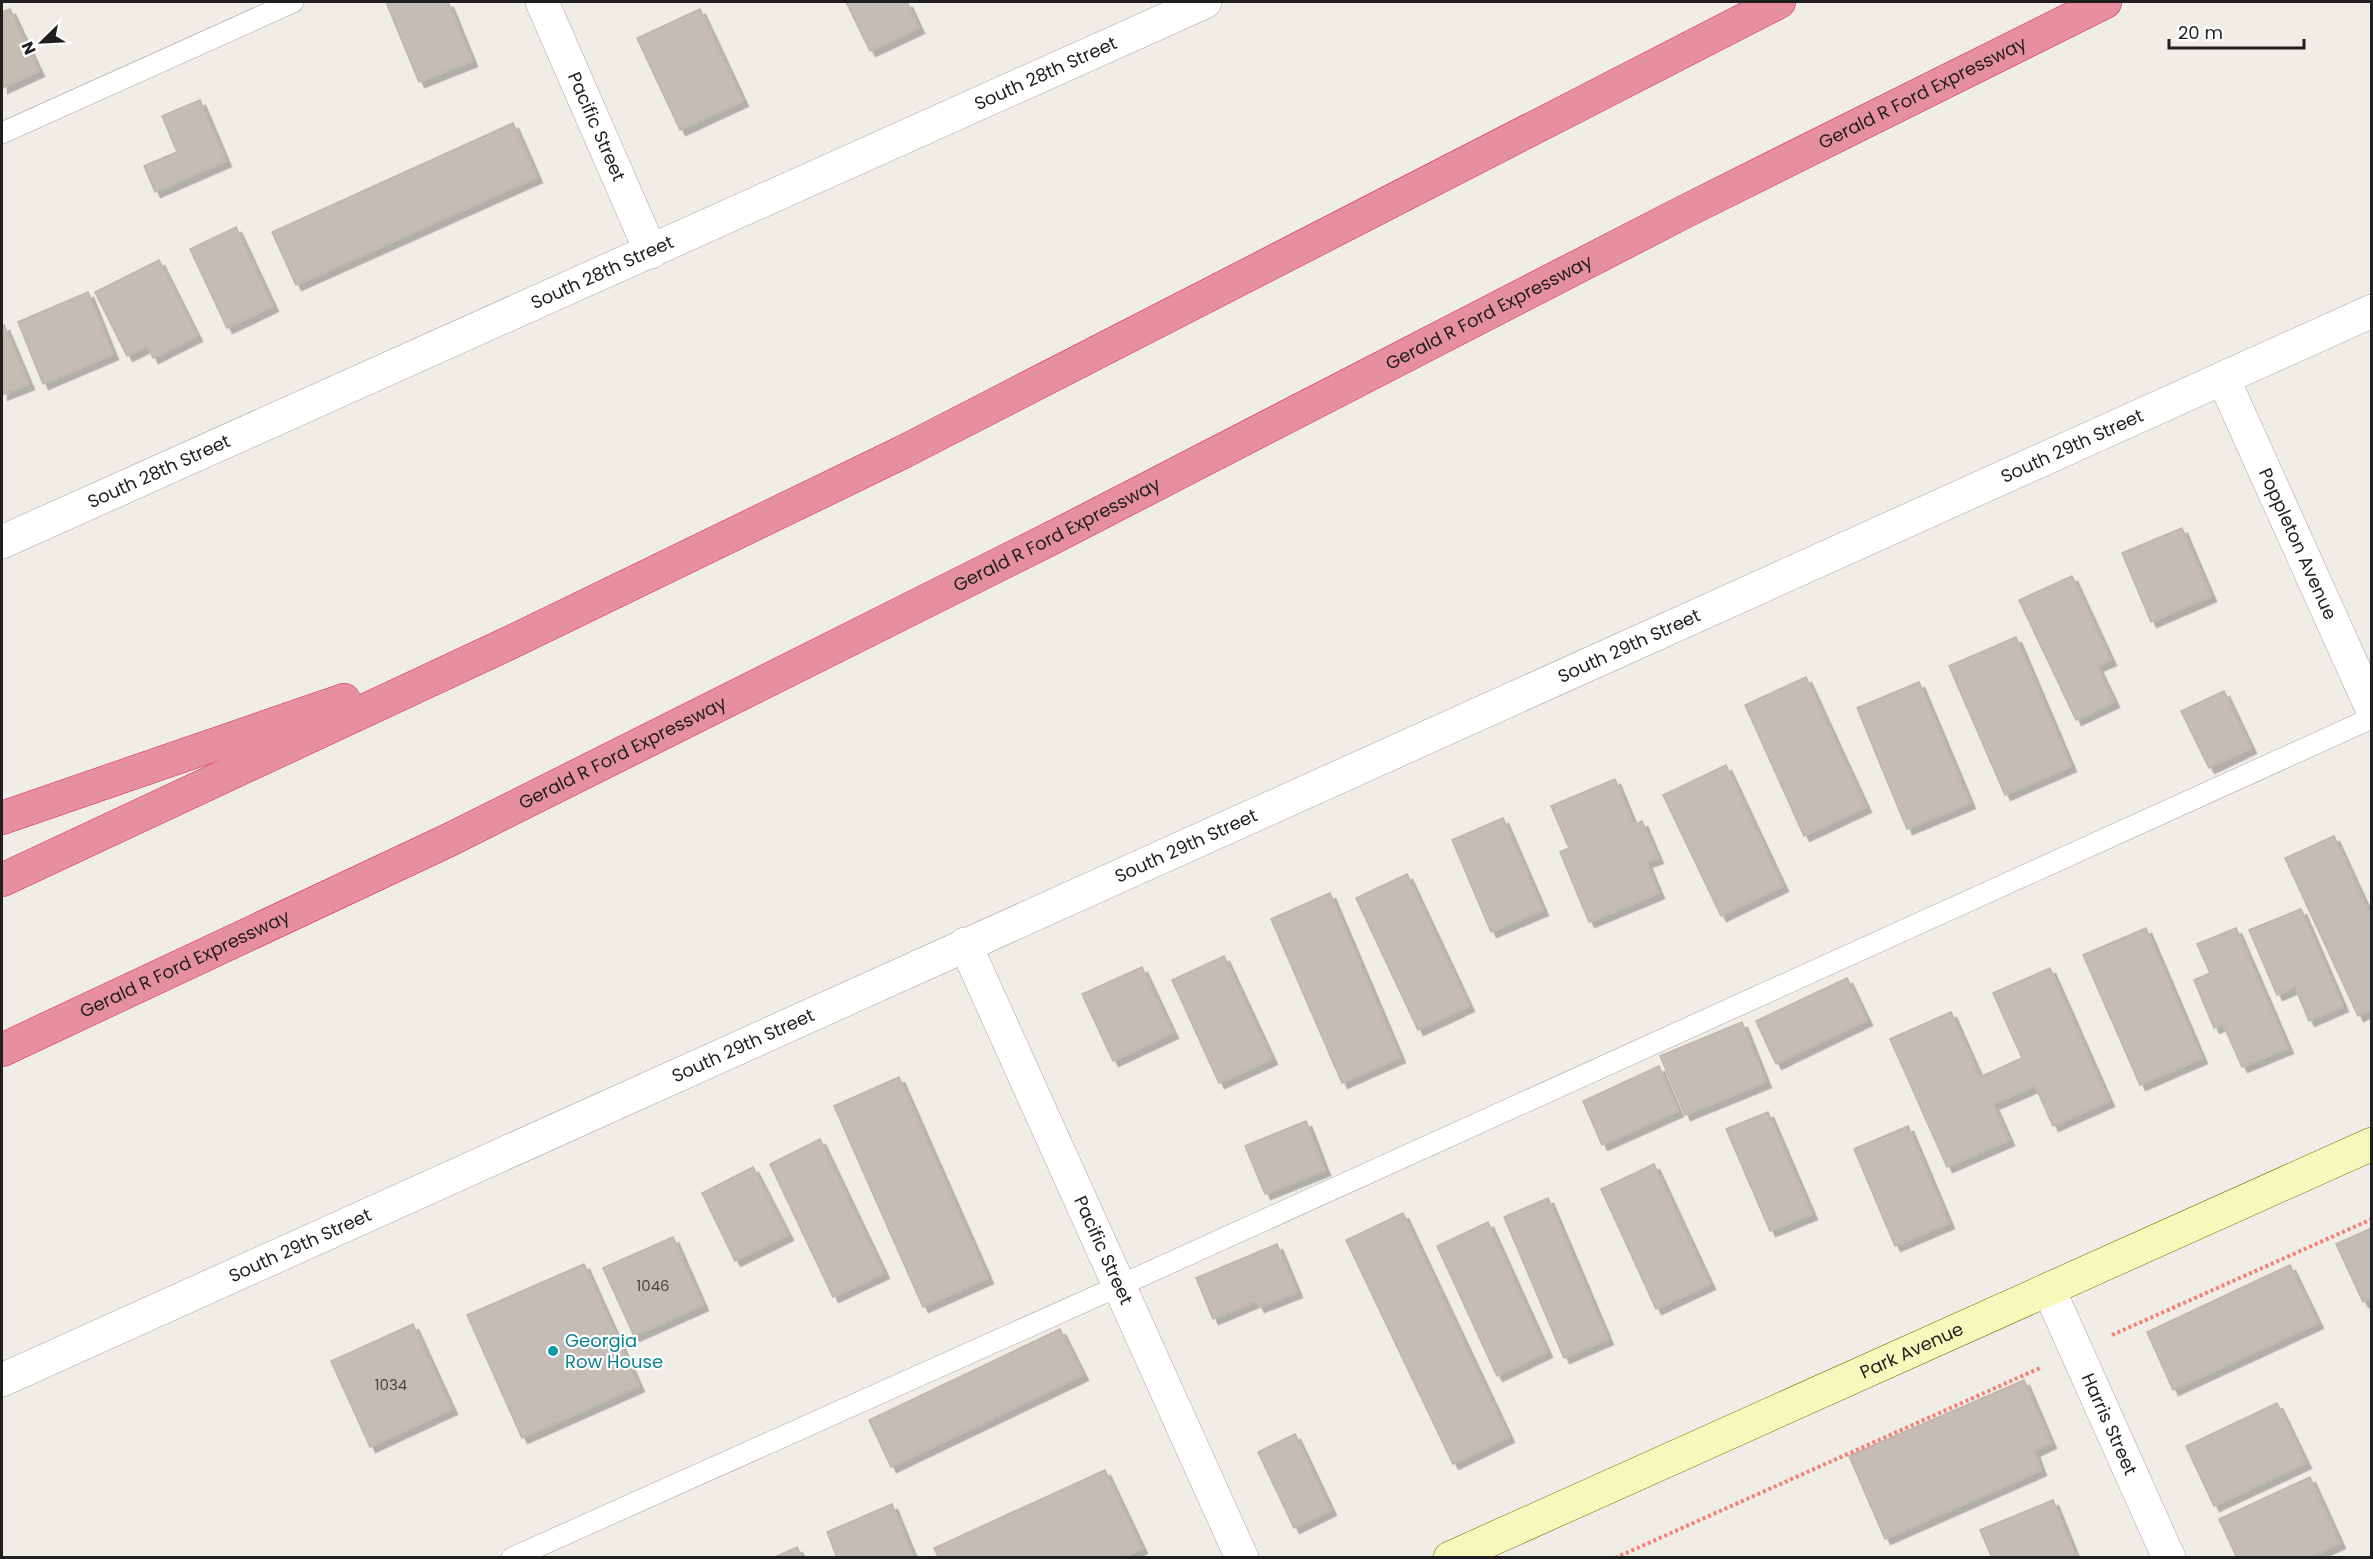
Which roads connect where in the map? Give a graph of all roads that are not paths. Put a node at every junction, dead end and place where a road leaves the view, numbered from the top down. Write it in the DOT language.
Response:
graph roads {
  1 [pos="293,2"];
  2 [pos="542,2"];
  3 [pos="1205,2"];
  4 [pos="1779,2"];
  5 [pos="2105,2"];
  6 [pos="2,133"];
  7 [pos="651,252"];
  8 [pos="2372,311"];
  9 [pos="2223,378"];
  10 [pos="2,542"];
  11 [pos="505,645"];
  12 [pos="2372,709"];
  13 [pos="2372,718"];
  14 [pos="2,818"];
  15 [pos="2,880"];
  16 [pos="965,944"];
  17 [pos="2,1050"];
  18 [pos="2372,1144"];
  19 [pos="1119,1286"];
  20 [pos="2049,1290"];
  21 [pos="2,1380"];
  22 [pos="512,1557"];
  23 [pos="1242,1557"];
  24 [pos="1450,1557"];
  25 [pos="2169,1557"];
  1 -- 6 [label="lane"];
  2 -- 7 [label="street, Pacific Street"];
  3 -- 7 [label="street, South 28th Street"];
  4 -- 11 [label="highway"];
  5 -- 17 [label="highway, Gerald R Ford Expressway"];
  7 -- 10 [label="street, South 28th Street"];
  8 -- 9 [label="street, South 29th Street"];
  9 -- 12 [label="street, Poppleton Avenue"];
  9 -- 16 [label="street, South 29th Street"];
  11 -- 14 [label="highway"];
  11 -- 15 [label="highway"];
  13 -- 19 [label="lane"];
  16 -- 19 [label="street, Pacific Street"];
  16 -- 21 [label="street, South 29th Street"];
  18 -- 20 [label="street, Park Avenue"];
  19 -- 22 [label="lane"];
  19 -- 23 [label="street, Pacific Street"];
  20 -- 24 [label="street, Park Avenue"];
  20 -- 25 [label="street, Harris Street"];
}
